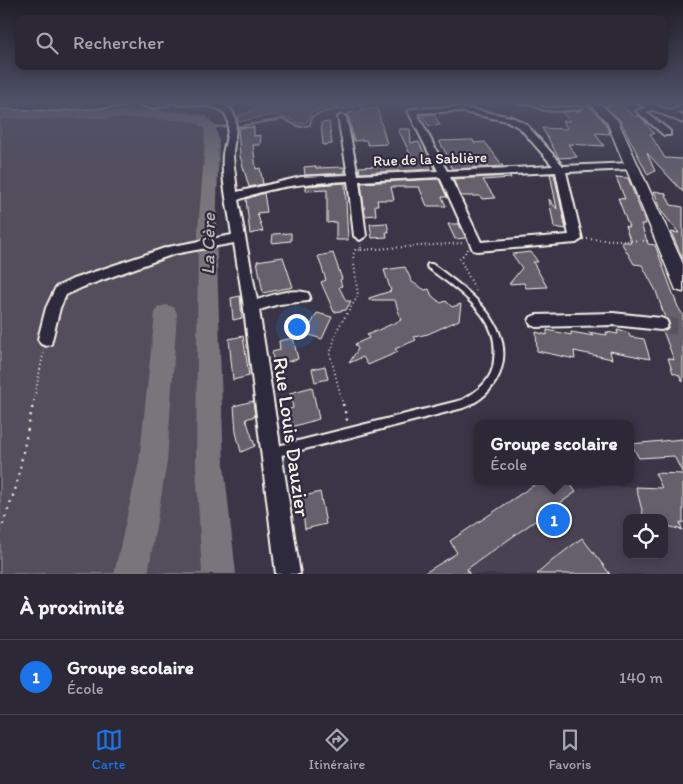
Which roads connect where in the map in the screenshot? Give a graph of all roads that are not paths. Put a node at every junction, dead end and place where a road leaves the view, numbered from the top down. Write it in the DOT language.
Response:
graph roads {
  1 [pos="231,129"];
  2 [pos="341,129"];
  3 [pos="421,129"];
  4 [pos="525,129"];
  5 [pos="615,129"];
  6 [pos="662,129"];
  7 [pos="667,133"];
  8 [pos="631,166"];
  9 [pos="560,168"];
  10 [pos="230,172"];
  11 [pos="444,174"];
  12 [pos="353,177"];
  13 [pos="250,191"];
  14 [pos="232,198"];
  15 [pos="360,236"];
  16 [pos="239,238"];
  17 [pos="430,266"];
  18 [pos="683,285"];
  19 [pos="303,297"];
  20 [pos="251,306"];
  21 [pos="536,321"];
  22 [pos="661,324"];
  23 [pos="46,339"];
  24 [pos="271,453"];
  25 [pos="288,574"];
  1 -- 10 [label="street, Rue Louis Dauzier"];
  2 -- 12 [label="street"];
  3 -- 11 [label="street"];
  4 -- 9 [label="street"];
  5 -- 8 [label="main road"];
  6 -- 7 [label="street"];
  8 -- 9 [label="street, Rue de la Sablière"];
  8 -- 18 [label="main road"];
  9 -- 11 [label="street, Rue de la Sablière"];
  9 -- 11 [label="street"];
  10 -- 13 [label="street"];
  10 -- 14 [label="street, Rue Louis Dauzier"];
  11 -- 12 [label="street, Rue de la Sablière"];
  12 -- 13 [label="street, Rue de la Sablière"];
  12 -- 15 [label="street"];
  13 -- 14 [label="street, Rue de la Sablière"];
  14 -- 16 [label="street, Rue Louis Dauzier"];
  16 -- 20 [label="street, Rue Louis Dauzier"];
  16 -- 23 [label="street"];
  17 -- 24 [label="lane"];
  19 -- 20 [label="street"];
  20 -- 24 [label="street, Rue Louis Dauzier"];
  21 -- 22 [label="street"];
  24 -- 25 [label="street, Rue Louis Dauzier"];
}
